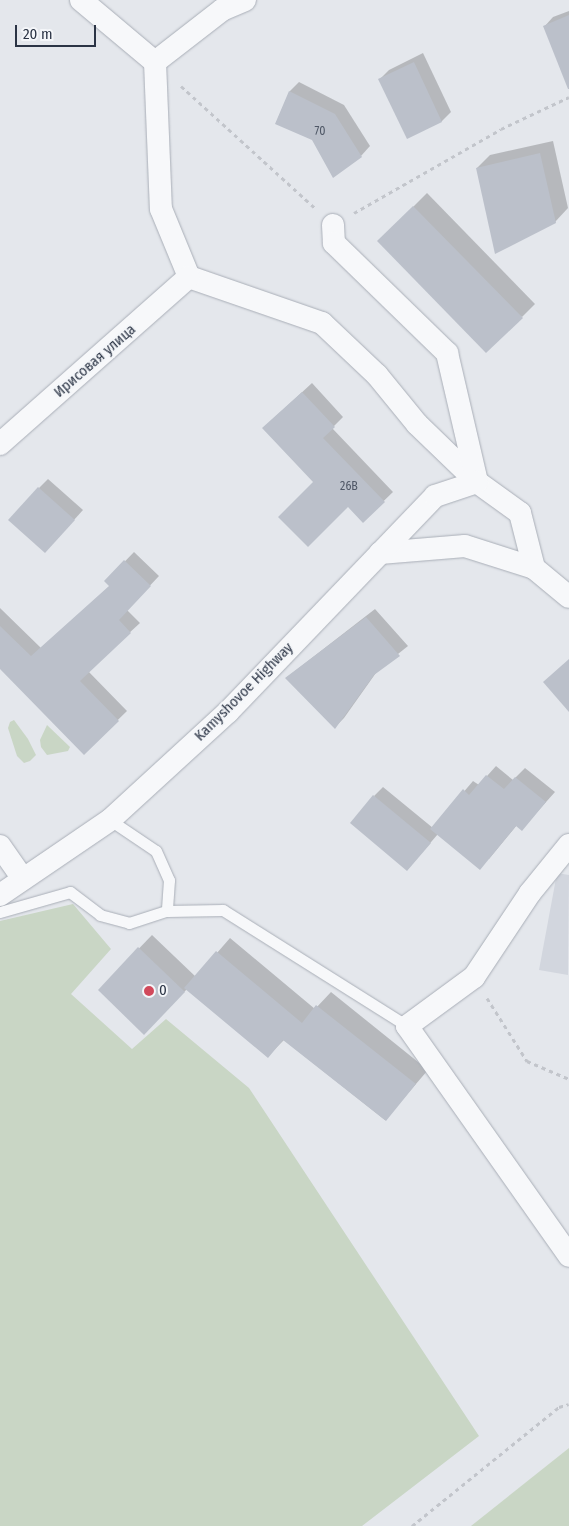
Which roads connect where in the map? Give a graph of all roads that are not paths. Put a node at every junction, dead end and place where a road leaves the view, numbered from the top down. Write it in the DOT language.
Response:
graph roads {
  1 [pos="81,0"];
  2 [pos="245,0"];
  3 [pos="155,62"];
  4 [pos="333,225"];
  5 [pos="189,277"];
  6 [pos="0,444"];
  7 [pos="477,482"];
  8 [pos="380,553"];
  9 [pos="534,568"];
  10 [pos="569,597"];
  11 [pos="110,820"];
  12 [pos="569,845"];
  13 [pos="0,846"];
  14 [pos="23,879"];
  15 [pos="0,895"];
  16 [pos="168,911"];
  17 [pos="0,912"];
  18 [pos="407,1026"];
  19 [pos="569,1256"];
  1 -- 3 [label="street"];
  2 -- 3 [label="street"];
  3 -- 5 [label="street"];
  4 -- 7 [label="street"];
  5 -- 6 [label="street, Ирисовая улица"];
  5 -- 7 [label="street"];
  7 -- 8 [label="street, Kamyshovoe Highway"];
  7 -- 9 [label="street"];
  8 -- 9 [label="street"];
  8 -- 11 [label="street, Kamyshovoe Highway"];
  9 -- 10 [label="street"];
  11 -- 14 [label="street, Kamyshovoe Highway"];
  11 -- 16 [label="lane"];
  12 -- 18 [label="street"];
  13 -- 14 [label="street"];
  14 -- 15 [label="street, Kamyshovoe Highway"];
  16 -- 17 [label="lane"];
  16 -- 18 [label="lane"];
  18 -- 19 [label="street"];
}
